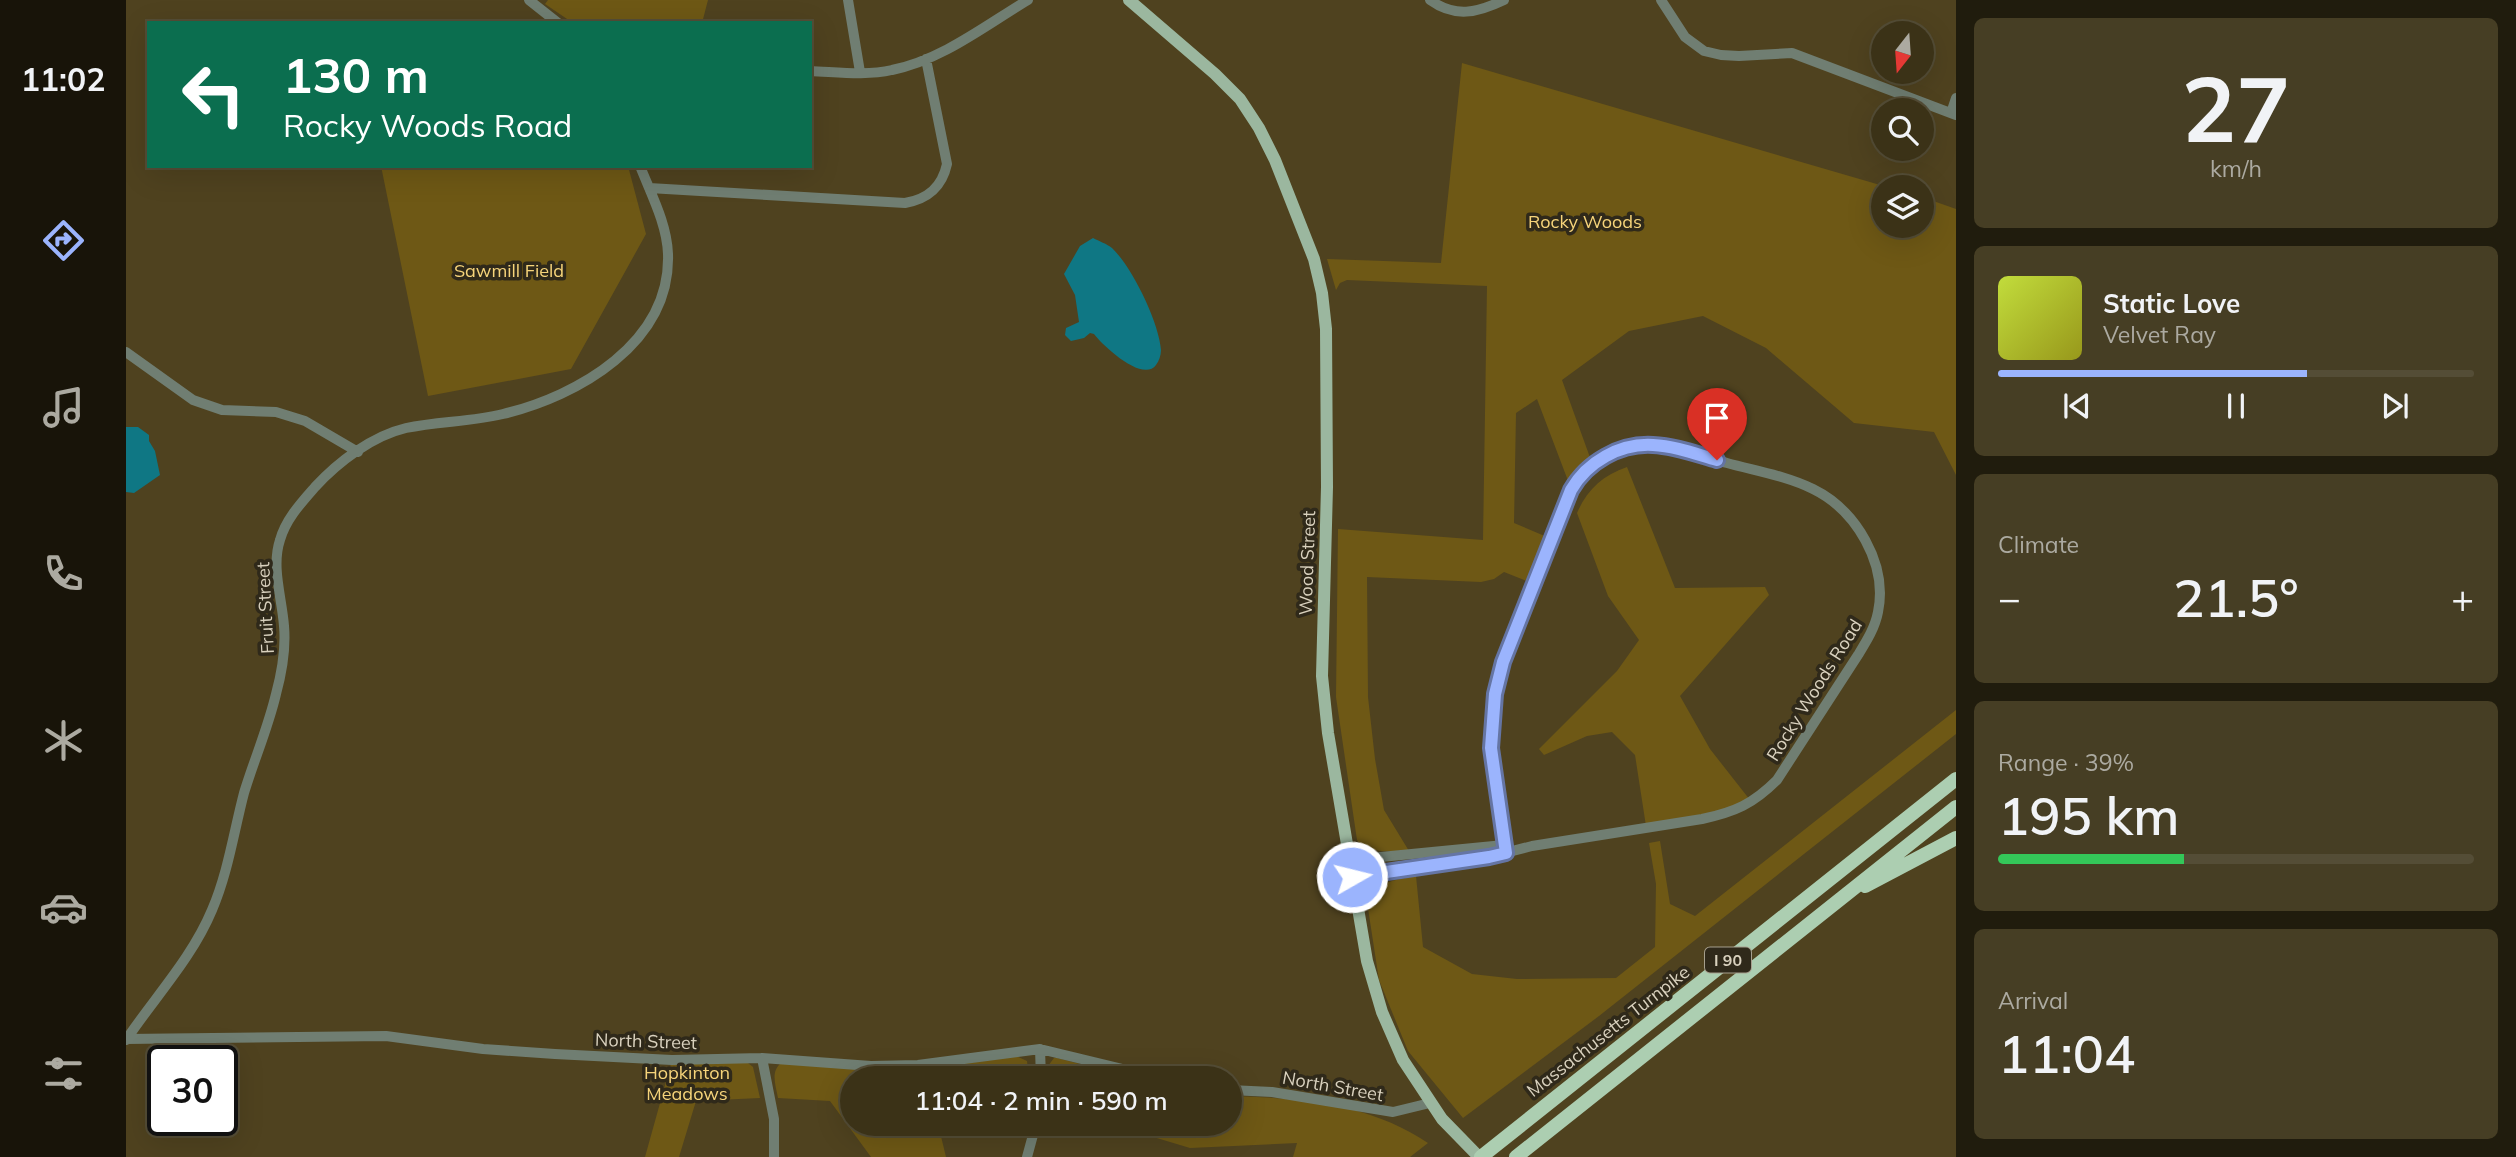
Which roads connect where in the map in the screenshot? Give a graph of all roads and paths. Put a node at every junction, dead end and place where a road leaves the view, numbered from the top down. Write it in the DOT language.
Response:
graph roads {
  1 [pos="529,0"];
  2 [pos="848,0"];
  3 [pos="1028,0"];
  4 [pos="1129,0"];
  5 [pos="1430,0"];
  6 [pos="1504,0"];
  7 [pos="1661,0"];
  8 [pos="555,21"];
  9 [pos="926,59"];
  10 [pos="812,71"];
  11 [pos="860,72"];
  12 [pos="1956,98"];
  13 [pos="1954,114"];
  14 [pos="641,168"];
  15 [pos="649,188"];
  16 [pos="126,352"];
  17 [pos="358,452"];
  18 [pos="1956,779"];
  19 [pos="1956,807"];
  20 [pos="1956,838"];
  21 [pos="1505,849"];
  22 [pos="1350,860"];
  23 [pos="1352,877"];
  24 [pos="1839,899"];
  25 [pos="126,1040"];
  26 [pos="1040,1049"];
  27 [pos="762,1058"];
  28 [pos="1041,1066"];
  29 [pos="1110,1066"];
  30 [pos="1242,1090"];
  31 [pos="1430,1103"];
  32 [pos="1033,1136"];
  33 [pos="1517,1156"];
  34 [pos="774,1157"];
  35 [pos="1027,1157"];
  36 [pos="1480,1157"];
  1 -- 8 [label="street"];
  2 -- 11 [label="street"];
  3 -- 9 [label="street"];
  4 -- 22 [label="main road, Wood Street"];
  5 -- 6 [label="street"];
  7 -- 13 [label="street"];
  9 -- 11 [label="street"];
  9 -- 15 [label="street"];
  10 -- 11 [label="street"];
  12 -- 13 [label="street"];
  14 -- 15 [label="street, Fruit Street"];
  15 -- 17 [label="street, Fruit Street"];
  16 -- 17 [label="street"];
  17 -- 25 [label="street, Fruit Street"];
  18 -- 36 [label="highway, Massachusetts Turnpike / I 90"];
  19 -- 24 [label="highway, I 90"];
  20 -- 24 [label="highway"];
  21 -- 21 [label="street, Rocky Woods Road"];
  21 -- 22 [label="street, Rocky Woods Road"];
  21 -- 23 [label="street, Rocky Woods Road"];
  22 -- 23 [label="main road, Wood Street"];
  23 -- 31 [label="main road, Wood Street"];
  24 -- 33 [label="highway, I 90"];
  25 -- 27 [label="street, North Street"];
  26 -- 27 [label="street, North Street"];
  26 -- 28 [label="street"];
  26 -- 29 [label="street, North Street"];
  27 -- 34 [label="street"];
  30 -- 31 [label="street, North Street"];
  31 -- 36 [label="main road, Wood Street"];
  32 -- 35 [label="street"];
}
